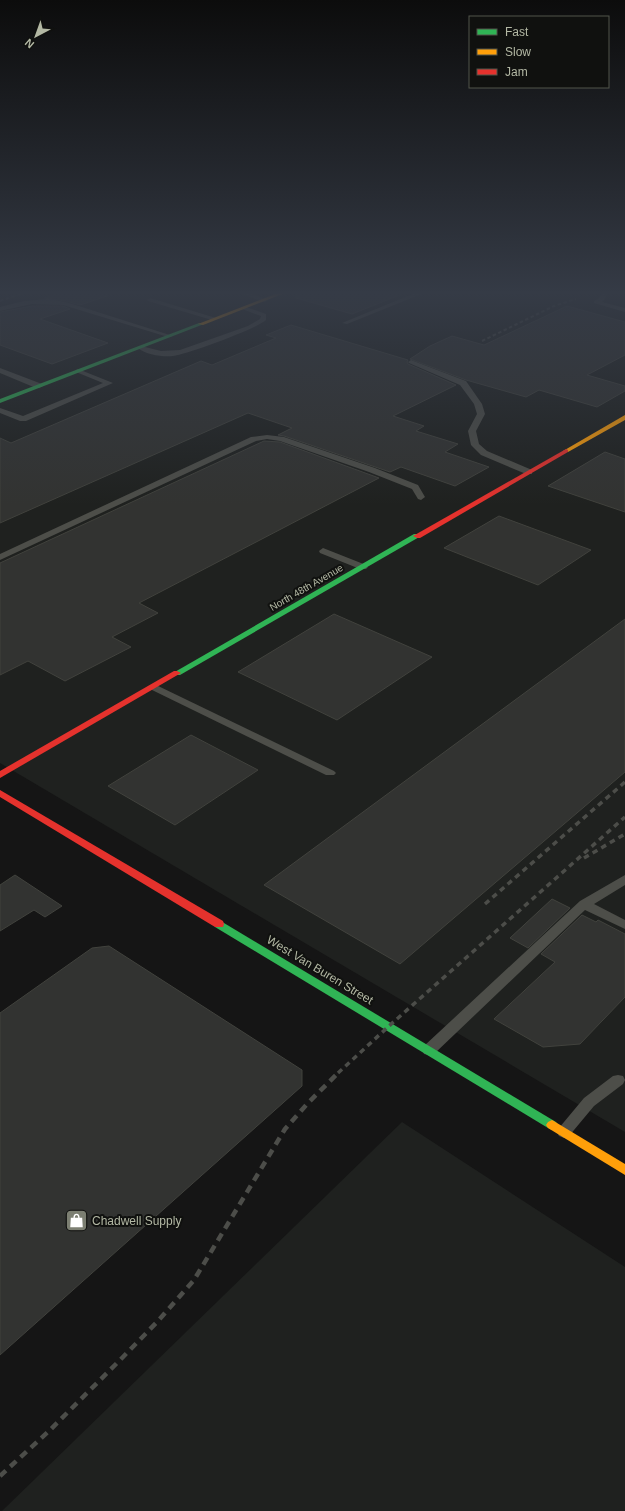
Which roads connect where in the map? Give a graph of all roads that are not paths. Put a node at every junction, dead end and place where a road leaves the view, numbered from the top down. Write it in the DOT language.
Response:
graph roads {
  1 [pos="98,364"];
  2 [pos="415,364"];
  3 [pos="0,370"];
  4 [pos="78,371"];
  5 [pos="39,386"];
  6 [pos="0,401"];
  7 [pos="0,410"];
  8 [pos="624,418"];
  9 [pos="529,472"];
  10 [pos="421,497"];
  11 [pos="323,551"];
  12 [pos="0,557"];
  13 [pos="363,567"];
  14 [pos="154,687"];
  15 [pos="330,773"];
  16 [pos="0,775"];
  17 [pos="0,793"];
  18 [pos="625,879"];
  19 [pos="584,904"];
  20 [pos="625,925"];
  21 [pos="429,1050"];
  22 [pos="623,1079"];
  23 [pos="564,1132"];
  24 [pos="625,1170"];
  1 -- 4 [label="street"];
  2 -- 9 [label="lane"];
  3 -- 5 [label="lane"];
  4 -- 5 [label="street"];
  4 -- 7 [label="lane"];
  5 -- 6 [label="street"];
  8 -- 9 [label="street, North 48th Avenue"];
  9 -- 13 [label="street, North 48th Avenue"];
  10 -- 12 [label="lane"];
  11 -- 13 [label="lane"];
  13 -- 14 [label="street, North 48th Avenue"];
  14 -- 15 [label="lane"];
  14 -- 16 [label="street, North 48th Avenue"];
  17 -- 21 [label="street, West Van Buren Street"];
  18 -- 19 [label="lane"];
  19 -- 20 [label="lane"];
  19 -- 21 [label="lane"];
  21 -- 23 [label="street, West Van Buren Street"];
  22 -- 23 [label="lane"];
  23 -- 24 [label="street, West Van Buren Street"];
}
